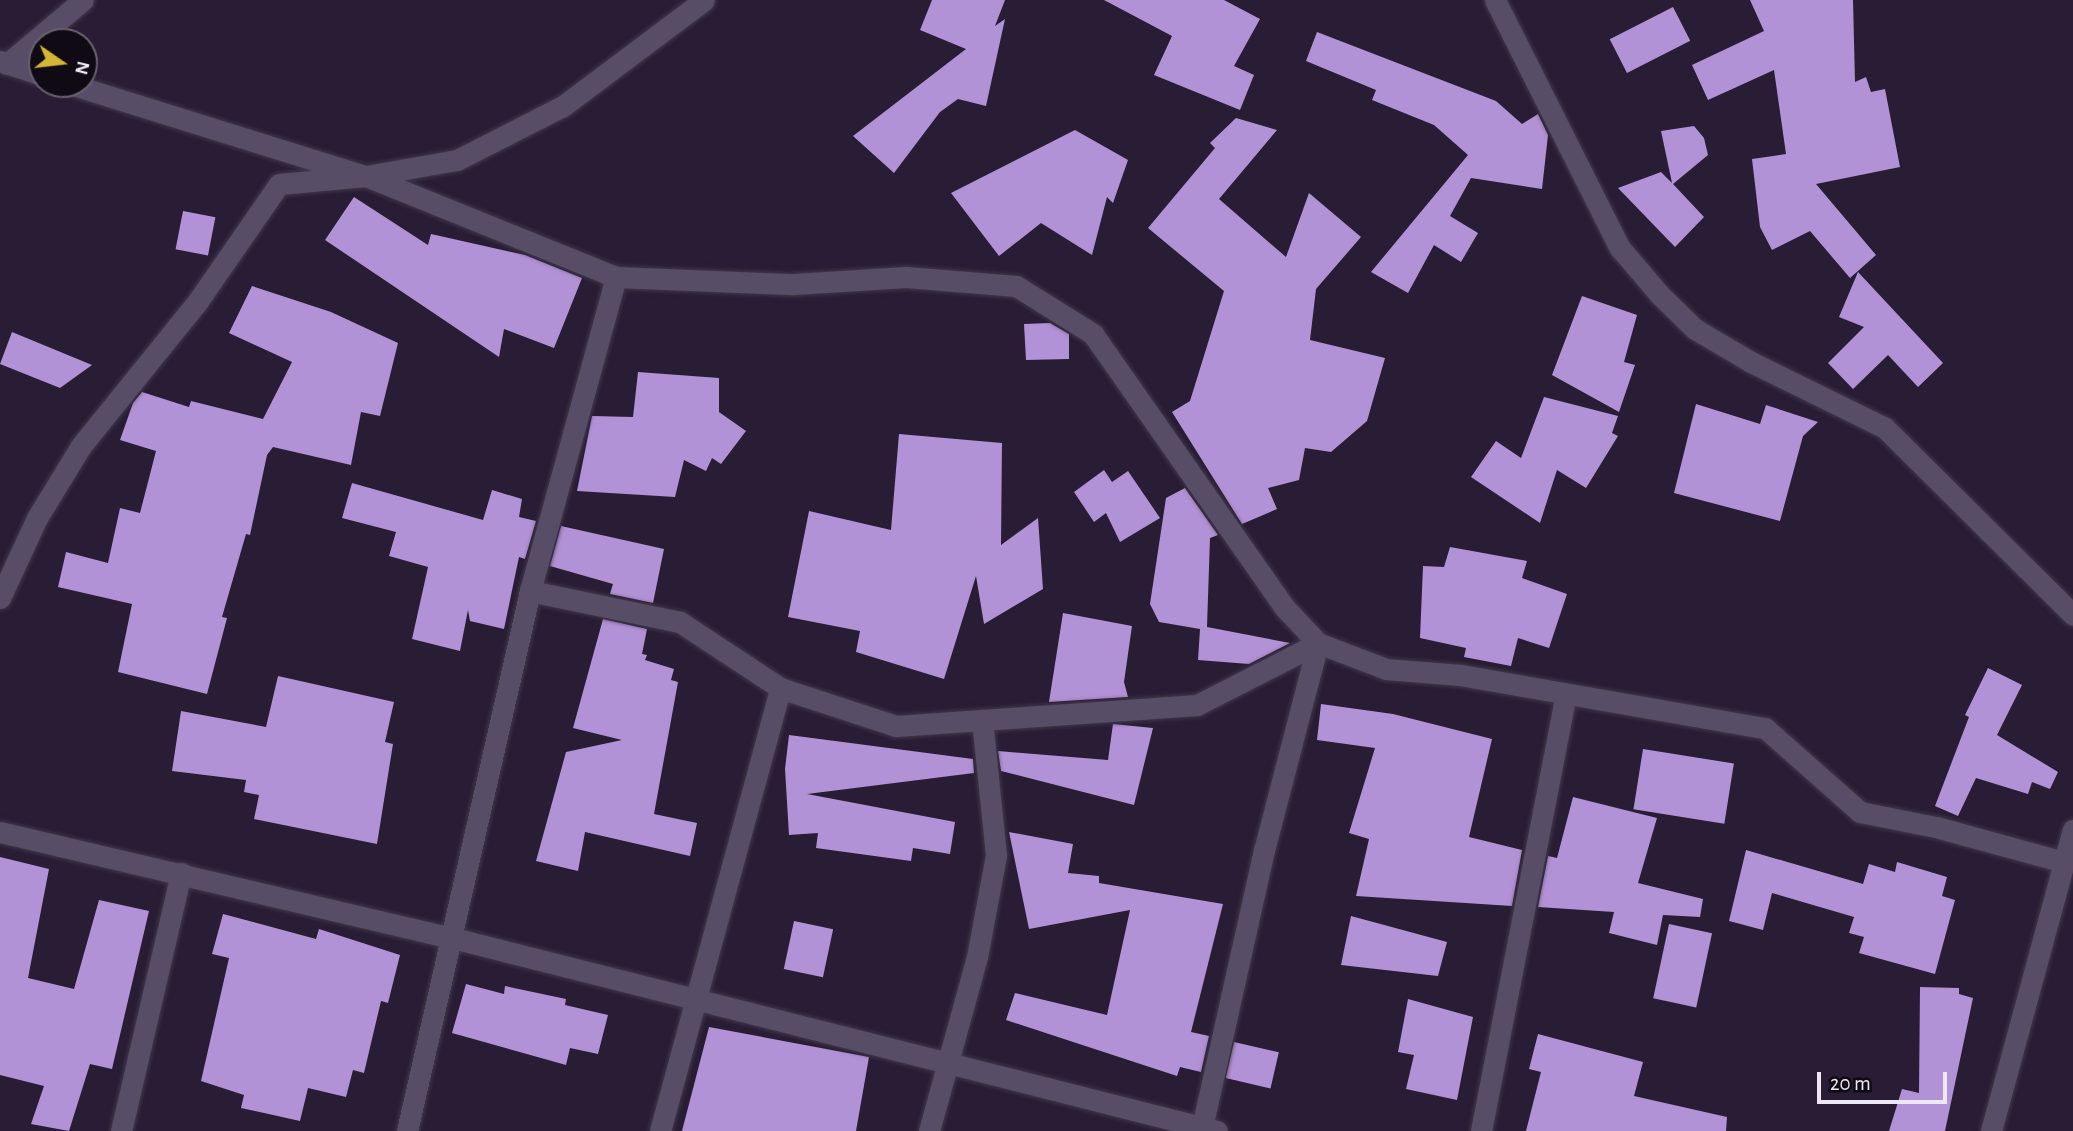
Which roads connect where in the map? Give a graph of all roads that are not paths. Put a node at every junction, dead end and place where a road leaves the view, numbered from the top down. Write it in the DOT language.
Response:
graph roads {
  1 [pos="83,0"];
  2 [pos="704,0"];
  3 [pos="1495,0"];
  4 [pos="4,63"];
  5 [pos="28,71"];
  6 [pos="98,93"];
  7 [pos="366,176"];
  8 [pos="617,277"];
  9 [pos="530,591"];
  10 [pos="0,598"];
  11 [pos="2073,615"];
  12 [pos="1318,643"];
  13 [pos="780,688"];
  14 [pos="1566,695"];
  15 [pos="982,720"];
  16 [pos="2073,830"];
  17 [pos="0,832"];
  18 [pos="2064,862"];
  19 [pos="181,873"];
  20 [pos="449,937"];
  21 [pos="692,999"];
  22 [pos="945,1063"];
  23 [pos="1206,1130"];
  24 [pos="121,1131"];
  25 [pos="407,1131"];
  26 [pos="660,1131"];
  27 [pos="929,1131"];
  28 [pos="1481,1131"];
  29 [pos="1991,1131"];
  1 -- 4 [label="street"];
  2 -- 7 [label="street"];
  3 -- 11 [label="street"];
  4 -- 5 [label="street"];
  6 -- 7 [label="street"];
  7 -- 8 [label="street"];
  7 -- 10 [label="street"];
  8 -- 9 [label="street"];
  8 -- 12 [label="street"];
  9 -- 13 [label="street"];
  9 -- 20 [label="street"];
  12 -- 14 [label="street"];
  12 -- 15 [label="street"];
  12 -- 23 [label="street"];
  13 -- 15 [label="street"];
  13 -- 21 [label="street"];
  14 -- 18 [label="street"];
  14 -- 28 [label="street"];
  15 -- 22 [label="street"];
  16 -- 18 [label="street"];
  17 -- 19 [label="street"];
  18 -- 29 [label="street"];
  19 -- 20 [label="street"];
  19 -- 24 [label="street"];
  20 -- 21 [label="street"];
  20 -- 25 [label="street"];
  21 -- 22 [label="street"];
  21 -- 26 [label="street"];
  22 -- 23 [label="street"];
  22 -- 27 [label="street"];
}
